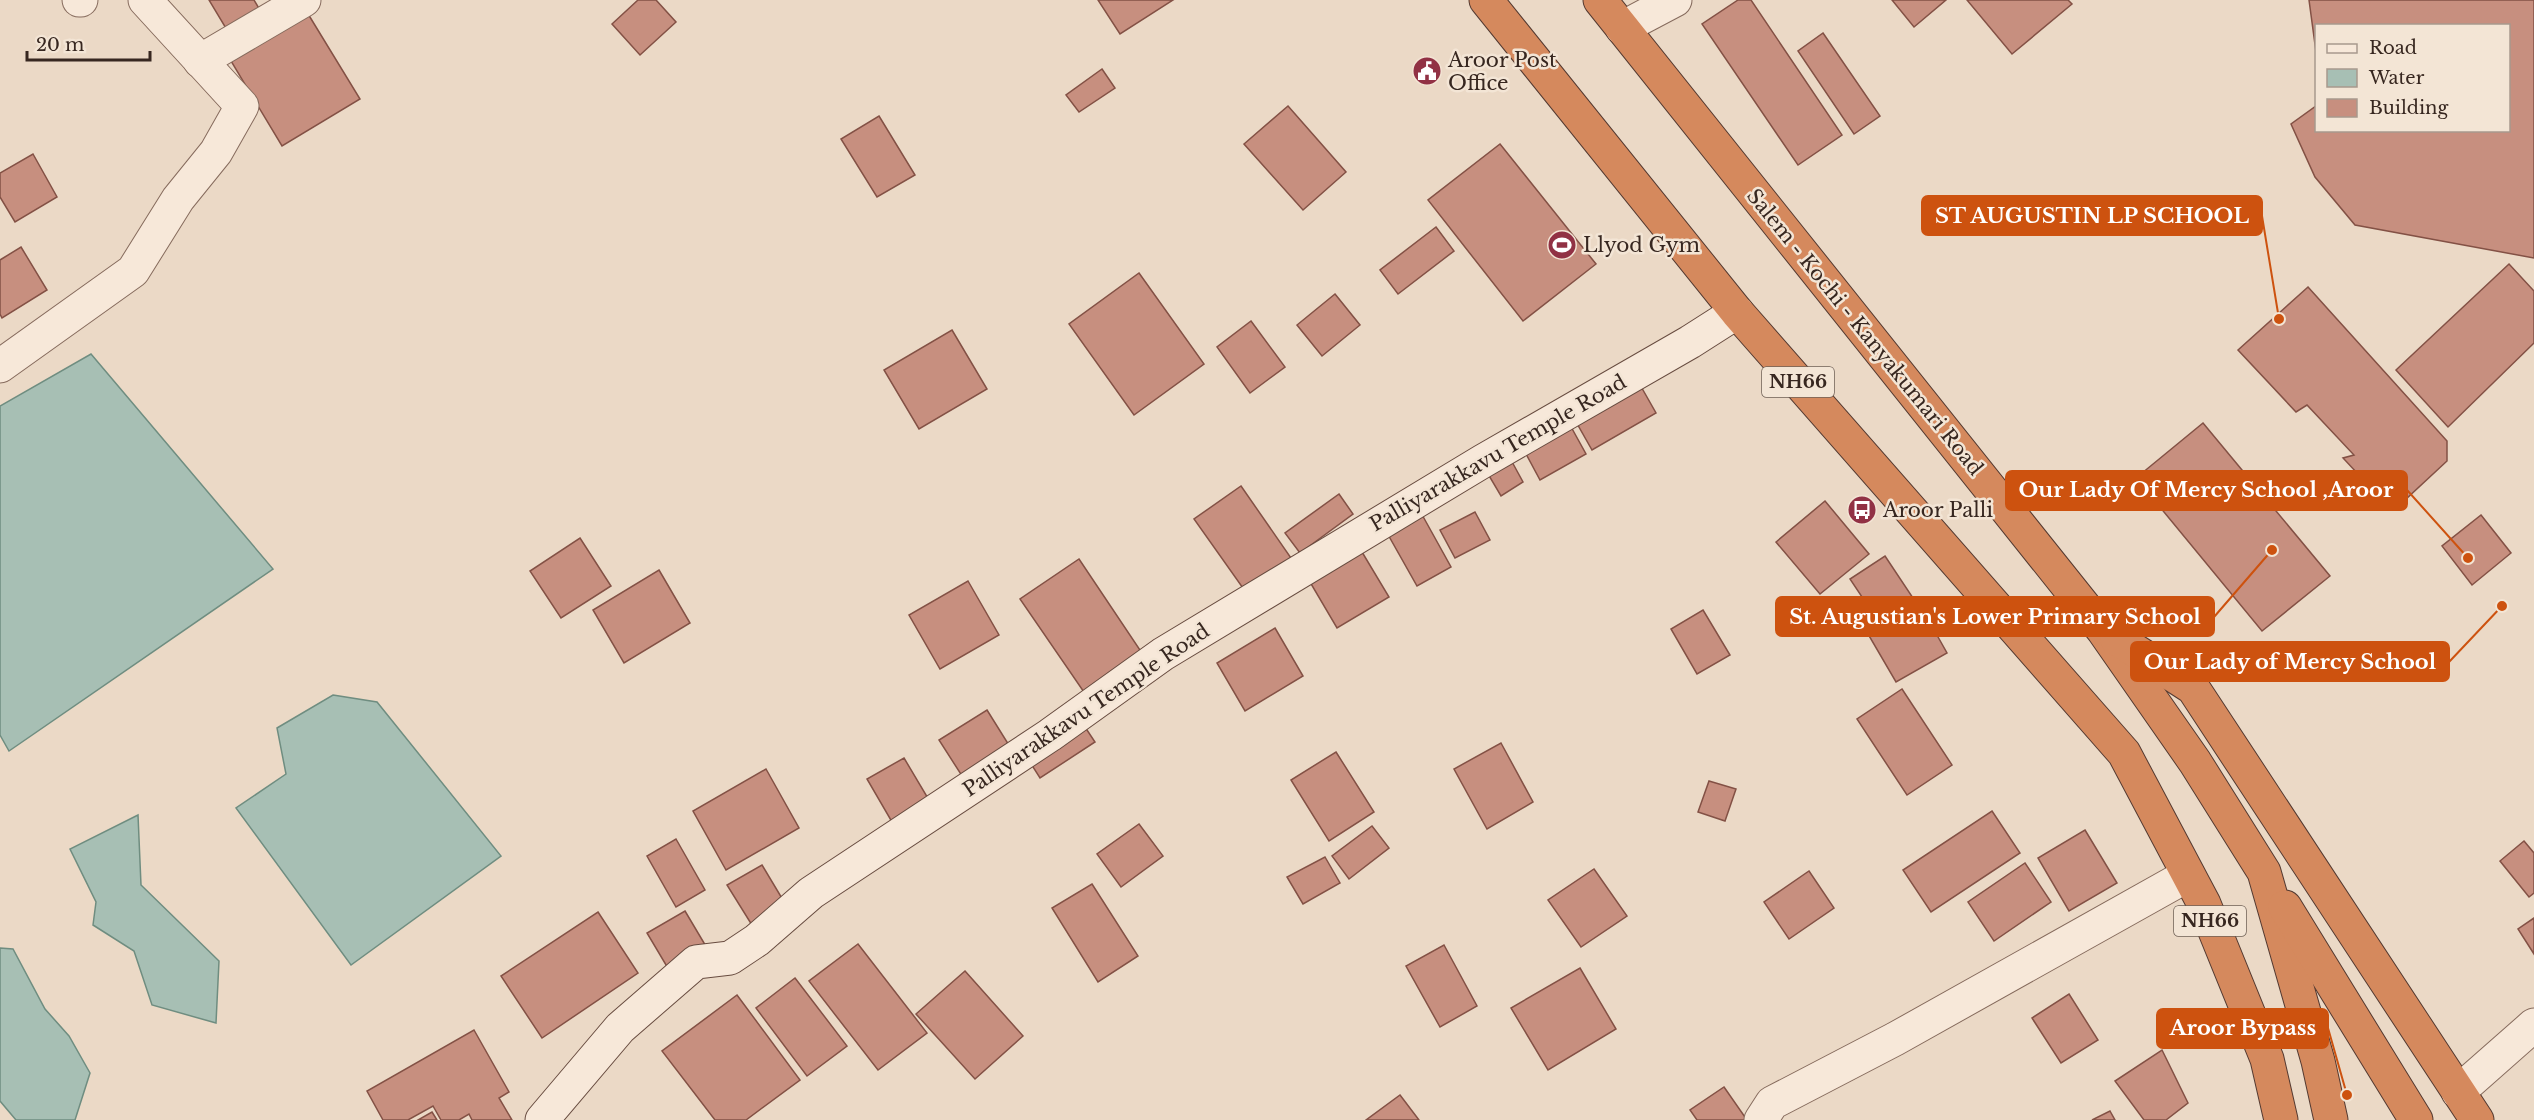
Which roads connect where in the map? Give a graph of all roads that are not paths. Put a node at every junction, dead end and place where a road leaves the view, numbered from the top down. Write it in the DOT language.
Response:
graph roads {
  1 [pos="145,0"];
  2 [pos="304,0"];
  3 [pos="1485,0"];
  4 [pos="1600,0"];
  5 [pos="1674,0"];
  6 [pos="1623,28"];
  7 [pos="200,61"];
  8 [pos="1737,312"];
  9 [pos="0,366"];
  10 [pos="2103,630"];
  11 [pos="2264,872"];
  12 [pos="2188,875"];
  13 [pos="2534,1025"];
  14 [pos="2458,1092"];
  15 [pos="542,1120"];
  16 [pos="1761,1120"];
  17 [pos="2281,1120"];
  18 [pos="2331,1120"];
  19 [pos="2416,1120"];
  20 [pos="2477,1120"];
  1 -- 7 [label="street"];
  2 -- 7 [label="street"];
  3 -- 8 [label="highway, NH66"];
  4 -- 6 [label="highway, Salem - Kochi - Kanyakumari Road / NH66"];
  5 -- 6 [label="street"];
  6 -- 10 [label="highway, Salem - Kochi - Kanyakumari Road / NH66"];
  7 -- 9 [label="street"];
  8 -- 12 [label="highway, NH66"];
  8 -- 15 [label="street, Palliyarakkavu Temple Road"];
  10 -- 11 [label="highway, Salem - Kochi - Kanyakumari Road / NH66"];
  10 -- 14 [label="highway"];
  11 -- 18 [label="highway, Salem - Kochi - Kanyakumari Road / NH66"];
  11 -- 19 [label="highway"];
  12 -- 16 [label="street"];
  12 -- 17 [label="highway, NH66"];
  13 -- 14 [label="street"];
  14 -- 20 [label="highway"];
}
